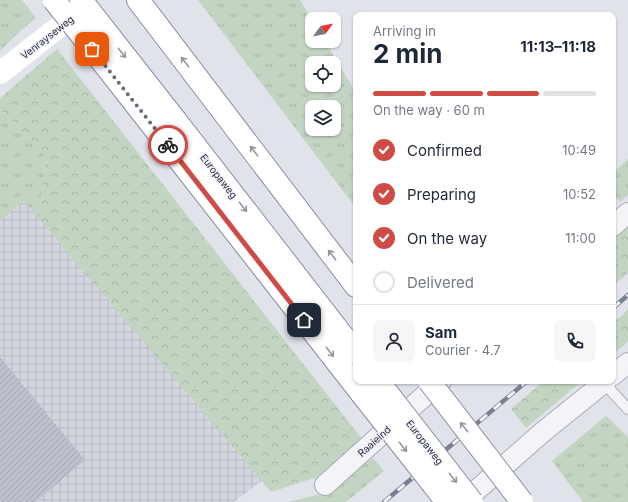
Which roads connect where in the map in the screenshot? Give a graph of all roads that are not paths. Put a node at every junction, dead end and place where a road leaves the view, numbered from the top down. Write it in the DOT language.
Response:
graph roads {
  1 [pos="54,0"];
  2 [pos="81,0"];
  3 [pos="94,0"];
  4 [pos="138,0"];
  5 [pos="0,73"];
  6 [pos="168,127"];
  7 [pos="628,213"];
  8 [pos="616,223"];
  9 [pos="353,282"];
  10 [pos="353,349"];
  11 [pos="628,363"];
  12 [pos="353,365"];
  13 [pos="616,373"];
  14 [pos="431,384"];
  15 [pos="438,384"];
  16 [pos="602,384"];
  17 [pos="610,384"];
  18 [pos="370,387"];
  19 [pos="628,409"];
  20 [pos="325,485"];
  21 [pos="446,502"];
  22 [pos="463,502"];
  23 [pos="472,502"];
  24 [pos="522,502"];
  1 -- 6 [label="main road, bridge"];
  2 -- 6 [label="main road, Europaweg, one-way, bridge"];
  3 -- 5 [label="main road, Venrayseweg"];
  9 -- 4 [label="main road, one-way"];
  6 -- 10 [label="main road, Europaweg, one-way"];
  6 -- 12 [label="main road, one-way"];
  7 -- 8 [label="street"];
  11 -- 13 [label="street"];
  24 -- 14 [label="main road, one-way, bridge"];
  15 -- 20 [label="street, Raaieind"];
  16 -- 22 [label="street"];
  17 -- 19 [label="lane"];
  18 -- 21 [label="main road, one-way, bridge"];
  18 -- 23 [label="main road, Europaweg, one-way, bridge"];
}
